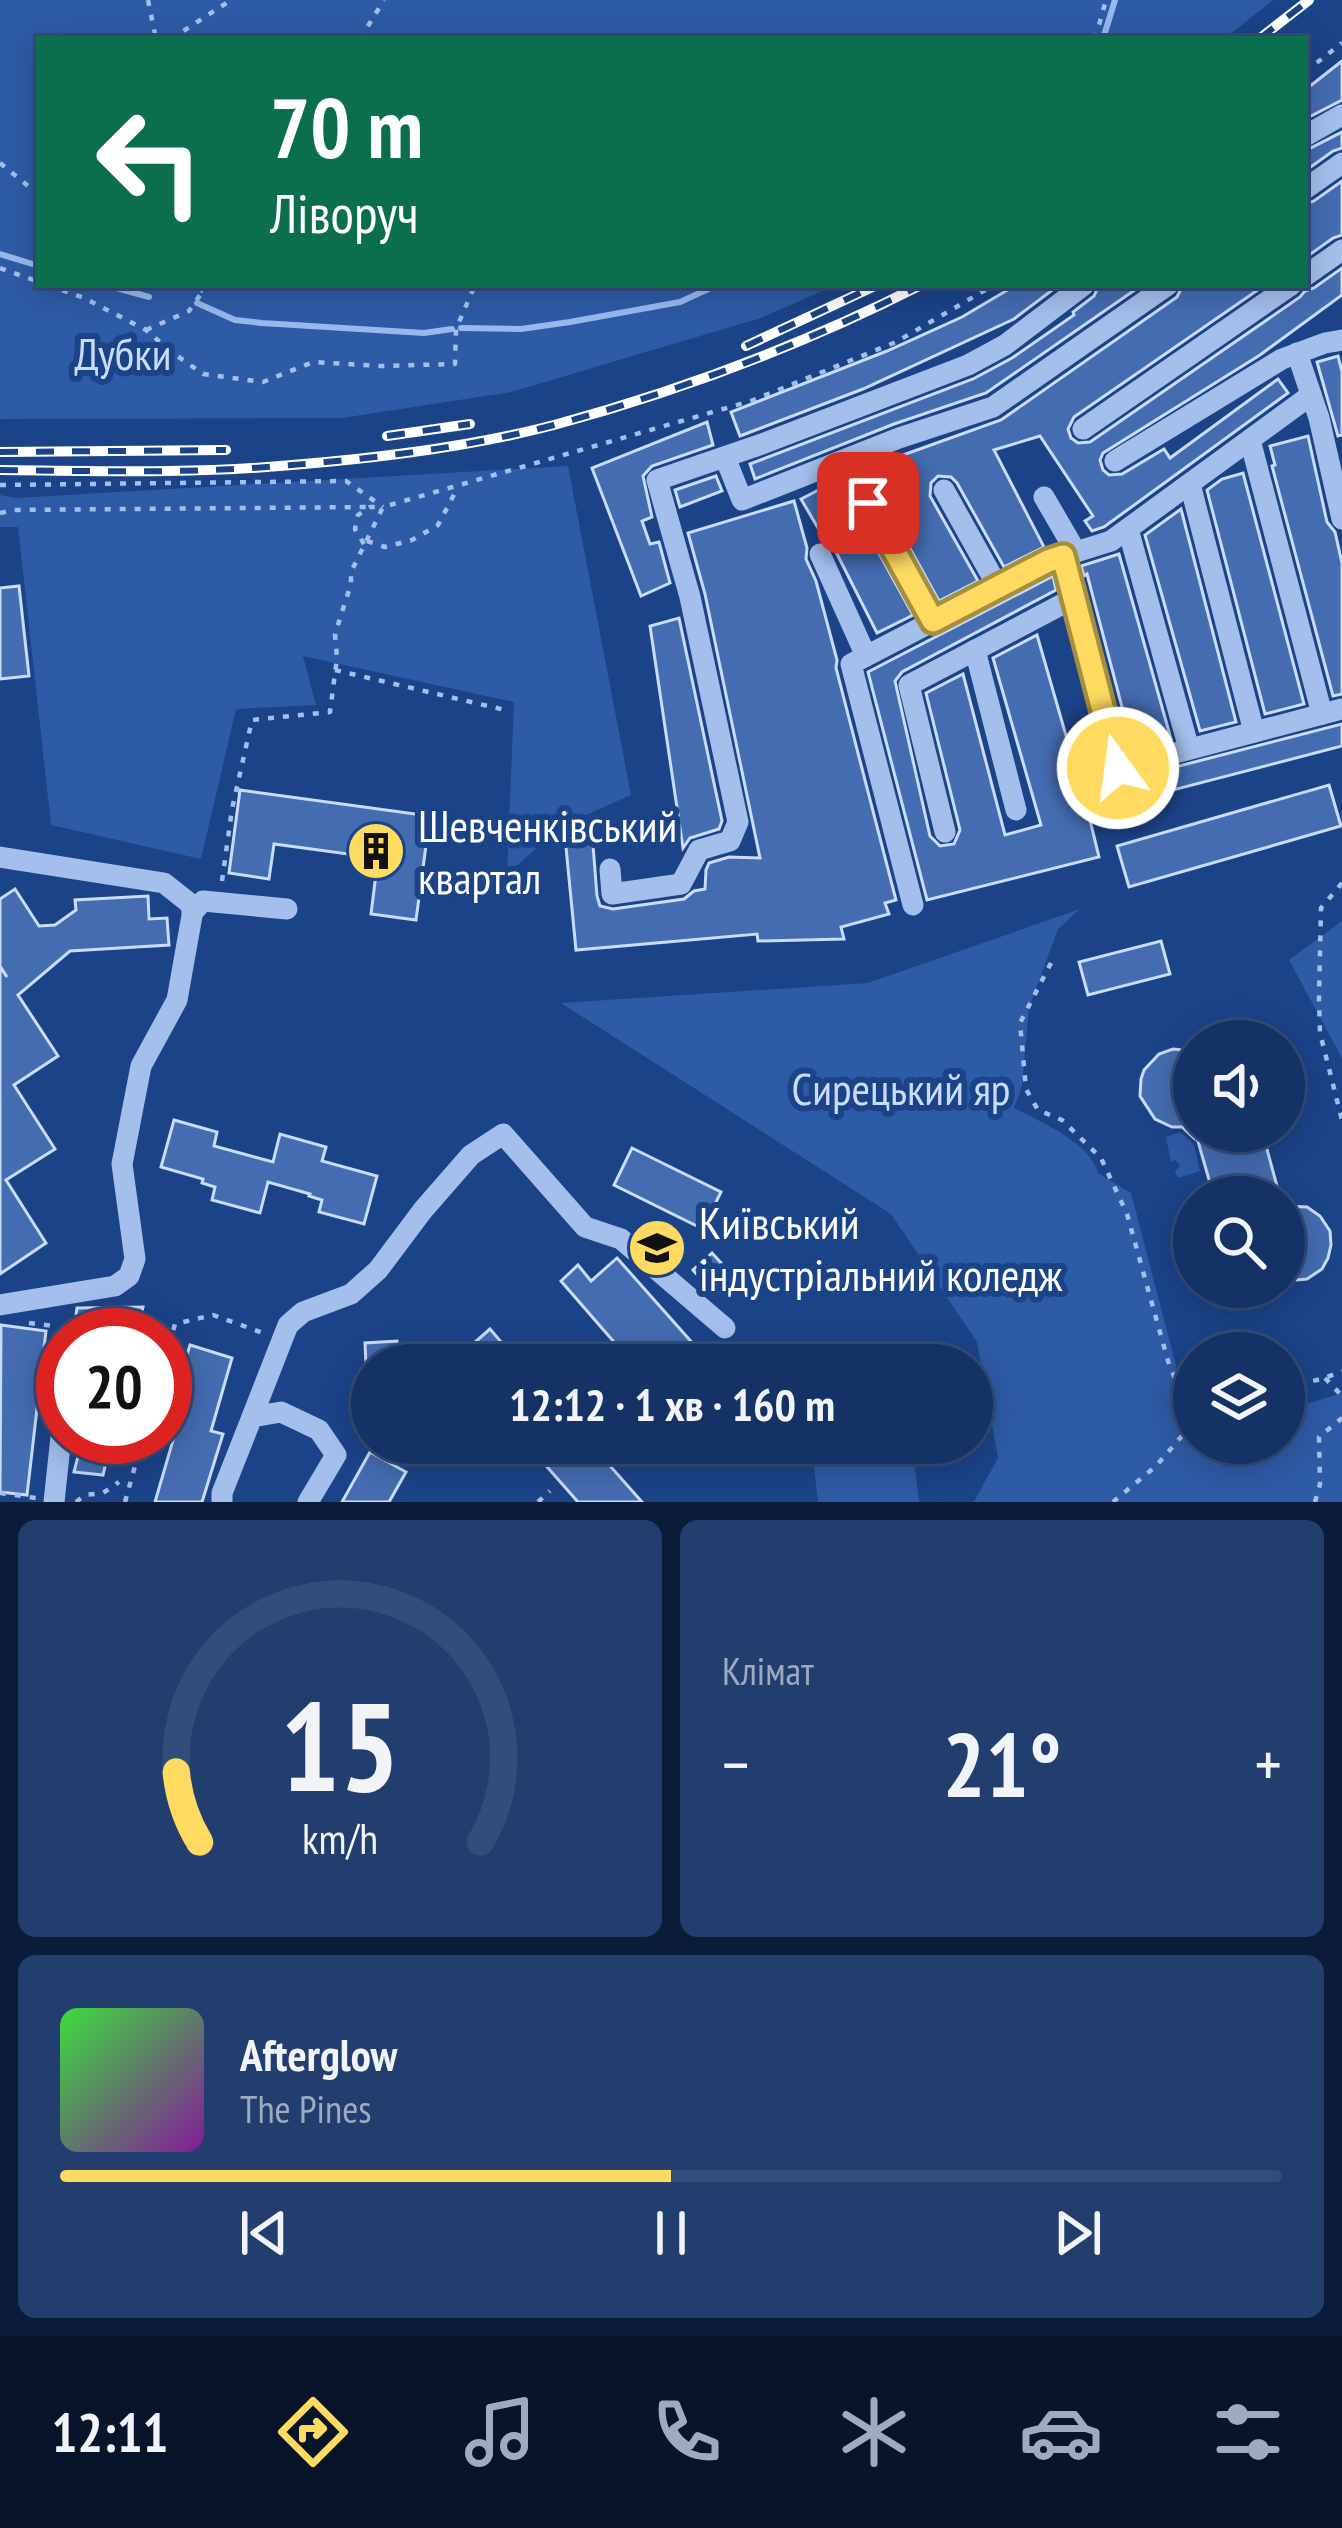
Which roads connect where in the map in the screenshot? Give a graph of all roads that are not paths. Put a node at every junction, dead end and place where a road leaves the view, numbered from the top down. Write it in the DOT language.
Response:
graph roads {
  1 [pos="1342,115"];
  2 [pos="1308,134"];
  3 [pos="1342,163"];
  4 [pos="1308,187"];
  5 [pos="1342,250"];
  6 [pos="1308,273"];
  7 [pos="1080,288"];
  8 [pos="1164,288"];
  9 [pos="1287,288"];
  10 [pos="1342,340"];
  11 [pos="1297,353"];
  12 [pos="1311,395"];
  13 [pos="1082,429"];
  14 [pos="1250,440"];
  15 [pos="725,457"];
  16 [pos="1115,461"];
  17 [pos="1190,484"];
  18 [pos="944,490"];
  19 [pos="1044,497"];
  20 [pos="868,503"];
  21 [pos="1342,518"];
  22 [pos="1128,529"];
  23 [pos="820,554"];
  24 [pos="1069,554"];
  25 [pos="998,587"];
  26 [pos="1074,598"];
  27 [pos="933,621"];
  28 [pos="975,650"];
  29 [pos="866,656"];
  30 [pos="1332,712"];
  31 [pos="1254,732"];
  32 [pos="1189,749"];
  33 [pos="1118,768"];
  34 [pos="1092,775"];
  35 [pos="1016,810"];
  36 [pos="945,832"];
  37 [pos="0,857"];
  38 [pos="610,868"];
  39 [pos="913,905"];
  40 [pos="287,909"];
  41 [pos="192,913"];
  42 [pos="0,1305"];
  43 [pos="725,1328"];
  44 [pos="252,1417"];
  45 [pos="58,1464"];
  46 [pos="54,1501"];
  47 [pos="222,1502"];
  48 [pos="308,1502"];
  1 -- 2 [label="lane"];
  3 -- 4 [label="lane"];
  5 -- 6 [label="lane"];
  7 -- 15 [label="lane"];
  8 -- 15 [label="lane"];
  9 -- 13 [label="lane"];
  10 -- 11 [label="lane"];
  11 -- 12 [label="lane"];
  11 -- 16 [label="lane"];
  12 -- 14 [label="lane"];
  12 -- 21 [label="lane"];
  14 -- 17 [label="lane"];
  14 -- 30 [label="lane"];
  15 -- 38 [label="lane"];
  17 -- 22 [label="lane"];
  17 -- 31 [label="lane"];
  18 -- 25 [label="lane"];
  19 -- 24 [label="lane"];
  20 -- 27 [label="lane"];
  22 -- 24 [label="lane"];
  22 -- 32 [label="lane"];
  23 -- 29 [label="lane"];
  24 -- 25 [label="lane"];
  24 -- 26 [label="lane"];
  25 -- 27 [label="lane"];
  26 -- 28 [label="lane"];
  26 -- 33 [label="lane"];
  27 -- 29 [label="lane"];
  28 -- 35 [label="lane"];
  28 -- 36 [label="lane"];
  29 -- 39 [label="lane"];
  30 -- 31 [label="lane"];
  31 -- 32 [label="lane"];
  32 -- 33 [label="lane"];
  33 -- 34 [label="lane"];
  37 -- 41 [label="lane"];
  40 -- 41 [label="lane"];
  41 -- 42 [label="lane"];
  43 -- 44 [label="lane"];
  44 -- 47 [label="lane"];
  44 -- 48 [label="lane"];
  45 -- 46 [label="lane"];
}
